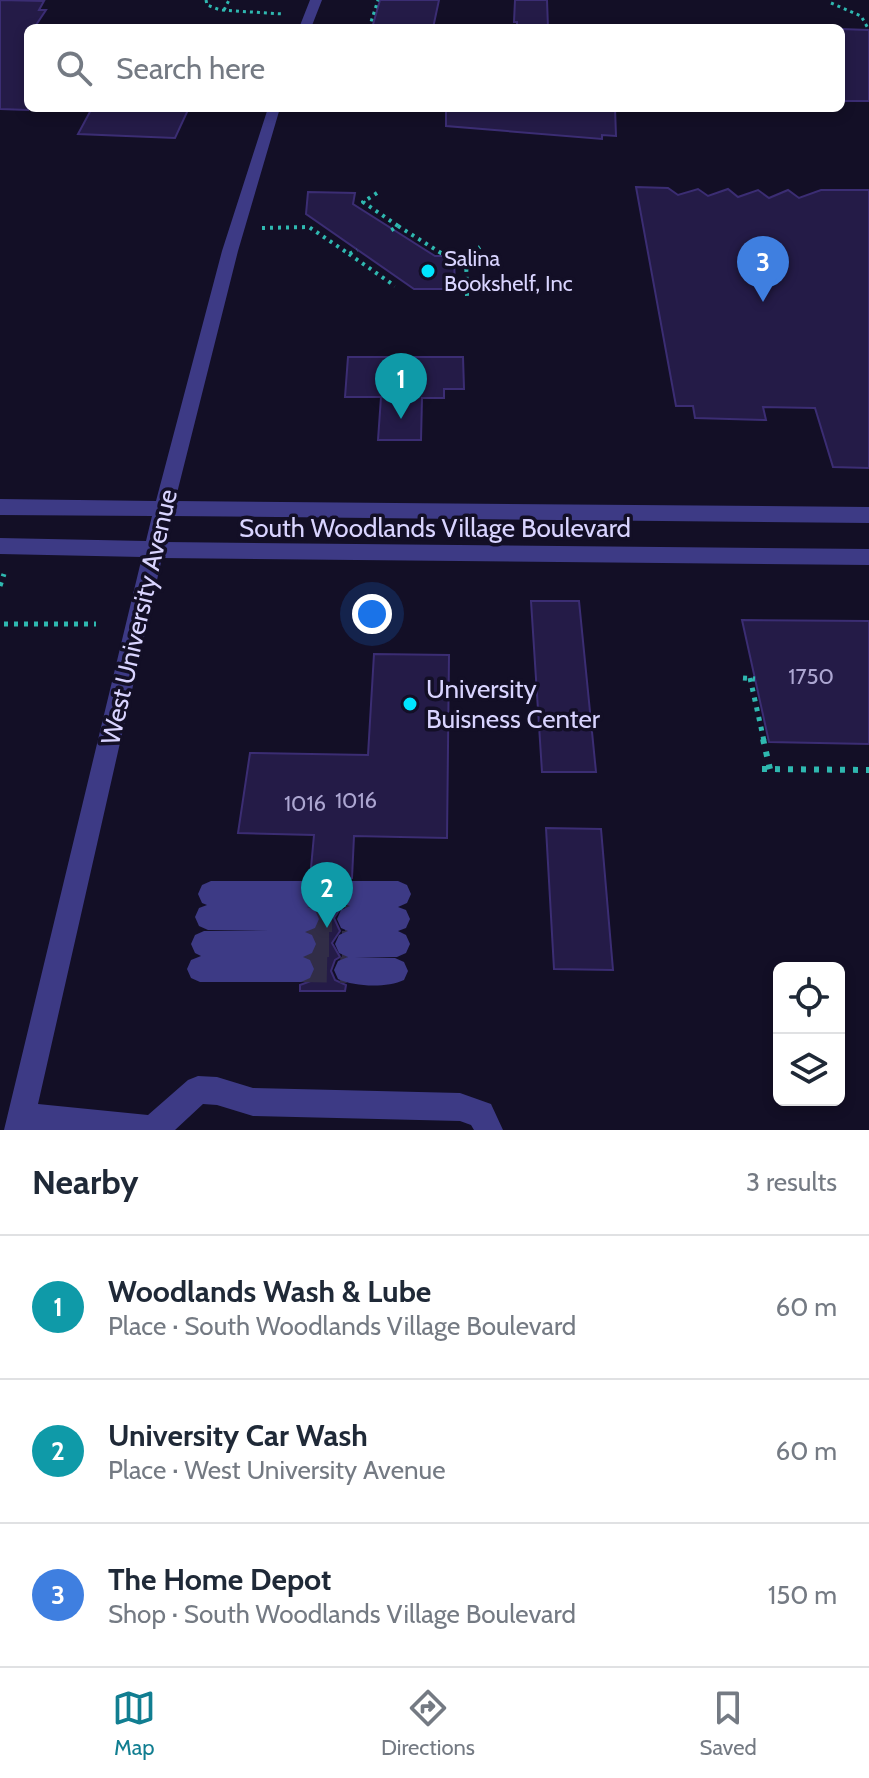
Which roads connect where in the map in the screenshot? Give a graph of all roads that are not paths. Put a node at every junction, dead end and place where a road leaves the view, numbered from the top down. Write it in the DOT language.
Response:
graph roads {
  1 [pos="316,0"];
  2 [pos="307,24"];
  3 [pos="273,112"];
  4 [pos="164,506"];
  5 [pos="0,507"];
  6 [pos="869,515"];
  7 [pos="0,546"];
  8 [pos="154,550"];
  9 [pos="869,557"];
  10 [pos="210,906"];
  11 [pos="397,919"];
  12 [pos="202,956"];
  13 [pos="347,970"];
  14 [pos="395,971"];
  15 [pos="20,1123"];
  16 [pos="153,1130"];
  17 [pos="489,1130"];
  1 -- 2 [label="street"];
  3 -- 4 [label="street, West University Avenue"];
  4 -- 5 [label="street, South Woodlands Village Boulevard"];
  4 -- 6 [label="street, South Woodlands Village Boulevard"];
  4 -- 8 [label="street, West University Avenue"];
  7 -- 8 [label="street, South Woodlands Village Boulevard"];
  8 -- 9 [label="street, South Woodlands Village Boulevard"];
  8 -- 15 [label="street, West University Avenue"];
  10 -- 12 [label="street"];
  11 -- 11 [label="street"];
  13 -- 14 [label="street"];
  15 -- 16 [label="street"];
  16 -- 17 [label="street"];
}
